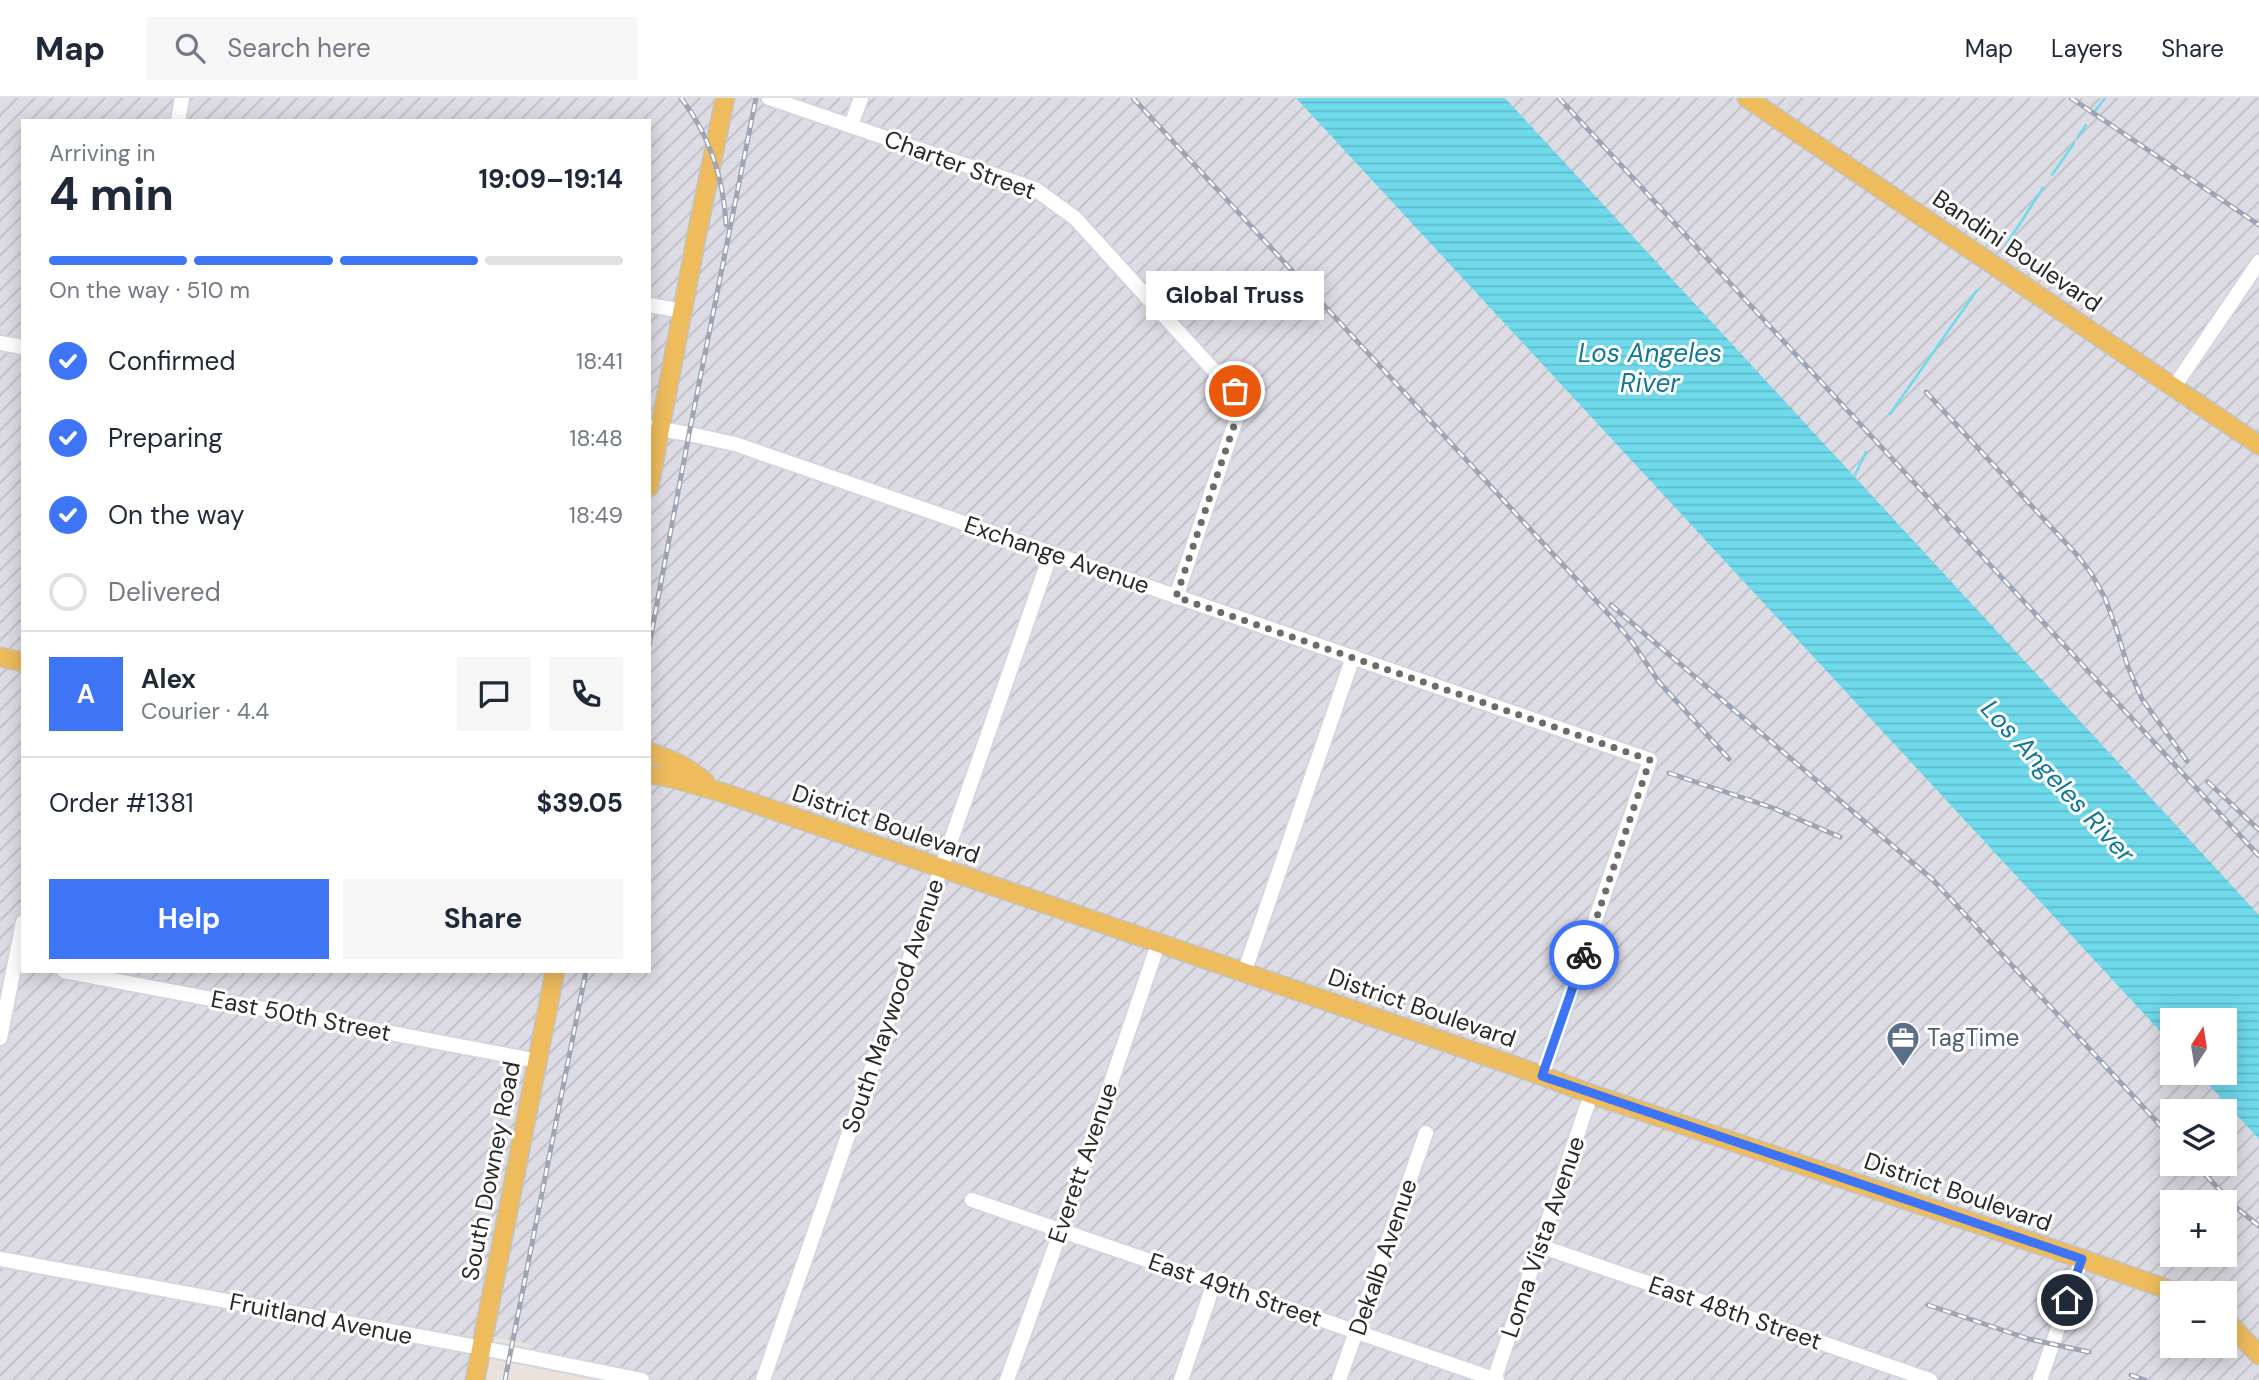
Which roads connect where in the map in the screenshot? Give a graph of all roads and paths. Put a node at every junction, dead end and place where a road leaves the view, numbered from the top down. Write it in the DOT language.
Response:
graph roads {
  1 [pos="182,98"];
  2 [pos="725,98"];
  3 [pos="769,98"];
  4 [pos="861,98"];
  5 [pos="1747,98"];
  6 [pos="178,119"];
  7 [pos="851,125"];
  8 [pos="2259,261"];
  9 [pos="651,305"];
  10 [pos="683,311"];
  11 [pos="0,343"];
  12 [pos="21,347"];
  13 [pos="2175,387"];
  14 [pos="654,428"];
  15 [pos="2259,445"];
  16 [pos="651,463"];
  17 [pos="1051,554"];
  18 [pos="1176,597"];
  19 [pos="0,657"];
  20 [pos="1353,657"];
  21 [pos="21,662"];
  22 [pos="651,753"];
  23 [pos="651,774"];
  24 [pos="713,789"];
  25 [pos="941,869"];
  26 [pos="21,942"];
  27 [pos="1158,944"];
  28 [pos="0,959"];
  29 [pos="19,963"];
  30 [pos="75,973"];
  31 [pos="555,973"];
  32 [pos="1244,973"];
  33 [pos="0,1038"];
  34 [pos="538,1061"];
  35 [pos="1542,1076"];
  36 [pos="1591,1094"];
  37 [pos="1426,1133"];
  38 [pos="972,1200"];
  39 [pos="1060,1230"];
  40 [pos="1540,1246"];
  41 [pos="0,1259"];
  42 [pos="2082,1259"];
  43 [pos="1214,1283"];
  44 [pos="2160,1287"];
  45 [pos="1356,1332"];
  46 [pos="2237,1332"];
  47 [pos="482,1348"];
  48 [pos="2259,1356"];
  49 [pos="475,1380"];
  50 [pos="642,1380"];
  51 [pos="763,1380"];
  52 [pos="1007,1380"];
  53 [pos="1181,1380"];
  54 [pos="1339,1380"];
  55 [pos="1495,1380"];
  56 [pos="1930,1380"];
  57 [pos="2040,1380"];
  1 -- 6 [label="street"];
  2 -- 10 [label="main road"];
  3 -- 7 [label="street, Charter Street"];
  4 -- 7 [label="street"];
  5 -- 13 [label="main road, Bandini Boulevard"];
  7 -- 18 [label="street, Charter Street"];
  8 -- 13 [label="street"];
  9 -- 10 [label="street"];
  10 -- 14 [label="main road"];
  11 -- 12 [label="street"];
  13 -- 15 [label="main road, Bandini Boulevard"];
  14 -- 16 [label="main road"];
  14 -- 17 [label="street, Exchange Avenue"];
  17 -- 18 [label="street, Exchange Avenue"];
  17 -- 25 [label="street, South Maywood Avenue"];
  18 -- 20 [label="street, Exchange Avenue"];
  19 -- 21 [label="main road"];
  20 -- 32 [label="street"];
  20 -- 35 [label="street, Exchange Avenue"];
  22 -- 24 [label="main road"];
  23 -- 24 [label="main road, District Boulevard"];
  24 -- 25 [label="main road, District Boulevard"];
  25 -- 27 [label="main road, District Boulevard"];
  25 -- 51 [label="street, South Maywood Avenue"];
  26 -- 29 [label="street"];
  27 -- 32 [label="main road, District Boulevard"];
  27 -- 39 [label="street, Everett Avenue"];
  28 -- 29 [label="street"];
  29 -- 33 [label="street"];
  30 -- 34 [label="street, East 50th Street"];
  31 -- 34 [label="main road, South Downey Road"];
  32 -- 35 [label="main road, District Boulevard"];
  34 -- 47 [label="main road, South Downey Road"];
  35 -- 36 [label="main road, District Boulevard"];
  36 -- 40 [label="street, Loma Vista Avenue"];
  36 -- 42 [label="main road, District Boulevard"];
  37 -- 45 [label="street, Dekalb Avenue"];
  38 -- 39 [label="street, East 49th Street"];
  39 -- 43 [label="street, East 49th Street"];
  39 -- 52 [label="street, Everett Avenue"];
  40 -- 55 [label="street, Loma Vista Avenue"];
  40 -- 56 [label="street, East 48th Street"];
  41 -- 47 [label="street, Fruitland Avenue"];
  42 -- 44 [label="main road, District Boulevard"];
  42 -- 57 [label="street"];
  43 -- 45 [label="street, East 49th Street"];
  43 -- 53 [label="street"];
  45 -- 54 [label="street, Dekalb Avenue"];
  45 -- 55 [label="street, East 49th Street"];
  46 -- 48 [label="main road"];
  47 -- 49 [label="main road, South Downey Road"];
  47 -- 50 [label="street, Fruitland Avenue"];
}
